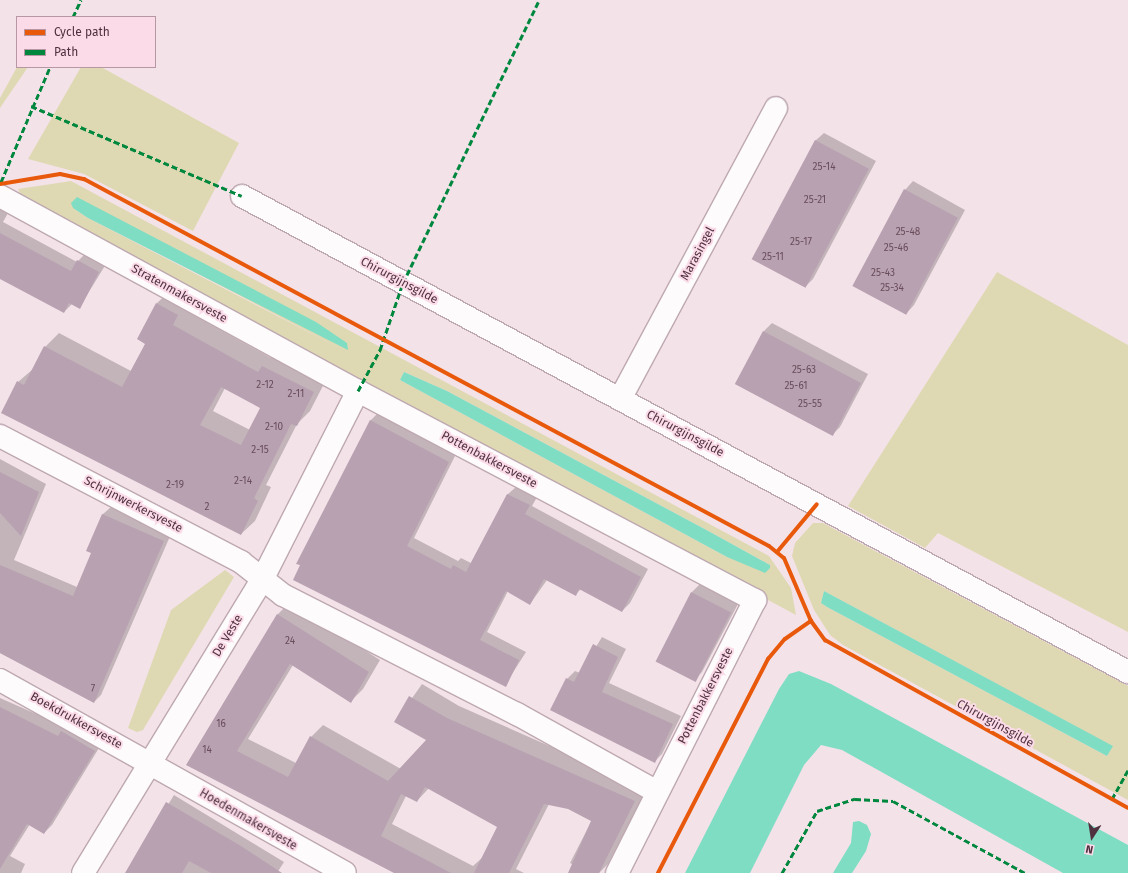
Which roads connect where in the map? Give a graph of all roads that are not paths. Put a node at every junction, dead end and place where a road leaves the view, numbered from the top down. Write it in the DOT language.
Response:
graph roads {
  1 [pos="776,108"];
  2 [pos="0,196"];
  3 [pos="242,196"];
  4 [pos="358,391"];
  5 [pos="620,399"];
  6 [pos="0,436"];
  7 [pos="262,580"];
  8 [pos="1128,672"];
  9 [pos="0,680"];
  10 [pos="152,764"];
  11 [pos="657,792"];
  12 [pos="83,873"];
  13 [pos="345,873"];
  14 [pos="617,873"];
  1 -- 5 [label="street, Marasingel"];
  2 -- 4 [label="street, Stratenmakersveste"];
  3 -- 5 [label="street, Chirurgijnsgilde"];
  4 -- 7 [label="street, De Veste"];
  4 -- 11 [label="street, Pottenbakkersveste"];
  5 -- 8 [label="street, Chirurgijnsgilde"];
  6 -- 7 [label="street, Schrijnwerkersveste"];
  7 -- 10 [label="street, De Veste"];
  7 -- 11 [label="street"];
  9 -- 10 [label="street, Boekdrukkersveste"];
  10 -- 12 [label="street, De Veste"];
  10 -- 13 [label="street, Hoedenmakersveste"];
  11 -- 14 [label="street"];
}
